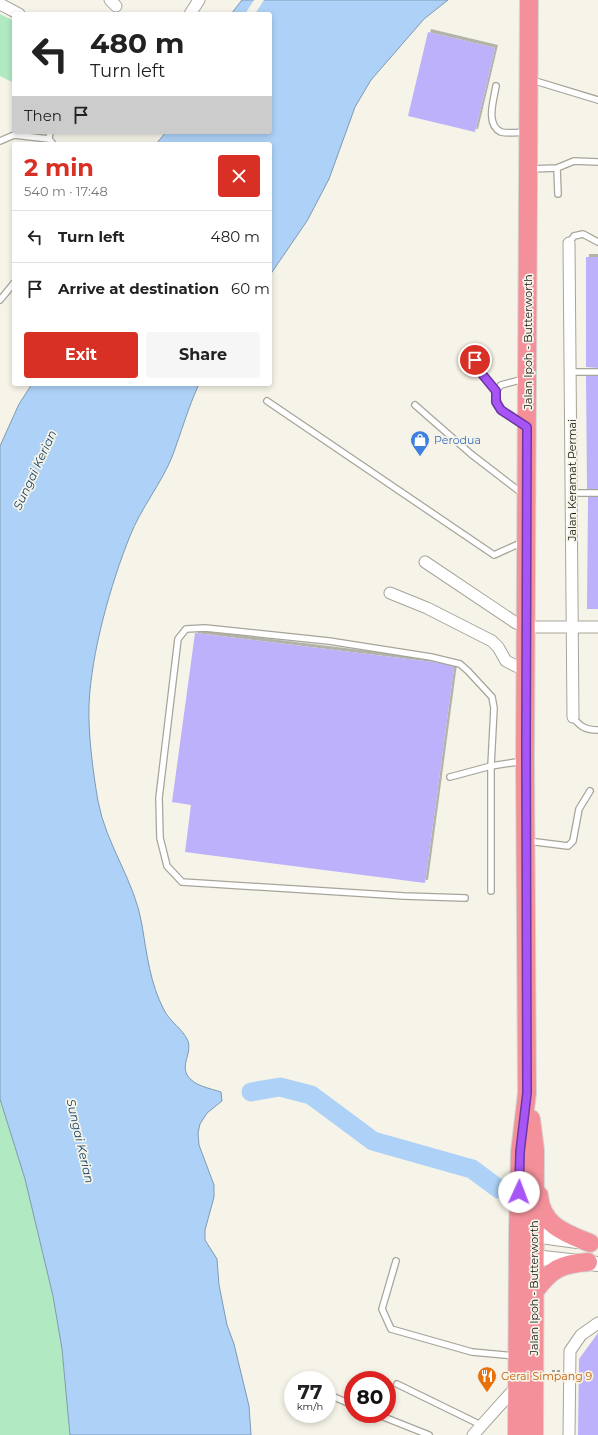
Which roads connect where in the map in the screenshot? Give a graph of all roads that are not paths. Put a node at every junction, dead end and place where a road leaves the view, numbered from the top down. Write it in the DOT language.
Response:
graph roads {
  1 [pos="199,0"];
  2 [pos="529,0"];
  3 [pos="0,4"];
  4 [pos="15,12"];
  5 [pos="191,12"];
  6 [pos="528,79"];
  7 [pos="496,86"];
  8 [pos="598,100"];
  9 [pos="528,132"];
  10 [pos="50,134"];
  11 [pos="49,139"];
  12 [pos="0,141"];
  13 [pos="51,142"];
  14 [pos="598,162"];
  15 [pos="557,168"];
  16 [pos="529,170"];
  17 [pos="558,194"];
  18 [pos="598,242"];
  19 [pos="569,243"];
  20 [pos="12,285"];
  21 [pos="0,300"];
  22 [pos="475,360"];
  23 [pos="571,372"];
  24 [pos="598,372"];
  25 [pos="528,378"];
  26 [pos="496,391"];
  27 [pos="267,401"];
  28 [pos="415,405"];
  29 [pos="527,427"];
  30 [pos="572,493"];
  31 [pos="598,493"];
  32 [pos="527,497"];
  33 [pos="527,541"];
  34 [pos="425,562"];
  35 [pos="390,593"];
  36 [pos="526,627"];
  37 [pos="573,627"];
  38 [pos="598,627"];
  39 [pos="526,671"];
  40 [pos="573,717"];
  41 [pos="598,730"];
  42 [pos="526,761"];
  43 [pos="491,766"];
  44 [pos="450,777"];
  45 [pos="590,792"];
  46 [pos="526,841"];
  47 [pos="491,891"];
  48 [pos="465,898"];
  49 [pos="527,1093"];
  50 [pos="535,1150"];
  51 [pos="526,1234"];
  52 [pos="594,1244"];
  53 [pos="526,1256"];
  54 [pos="396,1261"];
  55 [pos="593,1263"];
  56 [pos="535,1291"];
  57 [pos="598,1323"];
  58 [pos="517,1356"];
  59 [pos="397,1384"];
  60 [pos="517,1386"];
  61 [pos="396,1422"];
  62 [pos="476,1432"];
  63 [pos="429,1435"];
  64 [pos="517,1435"];
  65 [pos="534,1435"];
  66 [pos="569,1435"];
  1 -- 5 [label="street"];
  2 -- 6 [label="highway, Jalan Ipoh - Butterworth"];
  3 -- 4 [label="street"];
  6 -- 8 [label="lane"];
  6 -- 9 [label="highway, Jalan Ipoh - Butterworth"];
  7 -- 9 [label="lane"];
  9 -- 16 [label="highway, Jalan Ipoh - Butterworth"];
  10 -- 11 [label="lane"];
  11 -- 12 [label="lane"];
  11 -- 13 [label="lane"];
  14 -- 15 [label="lane"];
  15 -- 16 [label="lane"];
  15 -- 17 [label="lane"];
  16 -- 25 [label="highway, Jalan Ipoh - Butterworth"];
  18 -- 19 [label="lane"];
  19 -- 23 [label="street, Jalan Keramat Permai"];
  20 -- 21 [label="lane"];
  22 -- 26 [label="lane"];
  23 -- 24 [label="lane"];
  23 -- 30 [label="street, Jalan Keramat Permai"];
  25 -- 26 [label="lane"];
  25 -- 29 [label="highway, Jalan Ipoh - Butterworth"];
  26 -- 29 [label="lane"];
  27 -- 33 [label="lane"];
  28 -- 32 [label="lane"];
  29 -- 32 [label="highway, Jalan Ipoh - Butterworth"];
  30 -- 31 [label="lane"];
  30 -- 37 [label="street, Jalan Keramat Permai"];
  32 -- 33 [label="highway, Jalan Ipoh - Butterworth"];
  33 -- 36 [label="highway, Jalan Ipoh - Butterworth"];
  34 -- 36 [label="street"];
  35 -- 39 [label="street"];
  36 -- 37 [label="street"];
  36 -- 39 [label="highway, Jalan Ipoh - Butterworth"];
  37 -- 38 [label="street"];
  37 -- 40 [label="street, Jalan Keramat Permai"];
  39 -- 42 [label="highway, Jalan Ipoh - Butterworth"];
  40 -- 41 [label="lane"];
  42 -- 43 [label="lane"];
  42 -- 46 [label="highway, Jalan Ipoh - Butterworth"];
  43 -- 44 [label="lane"];
  43 -- 47 [label="lane"];
  43 -- 48 [label="lane"];
  45 -- 46 [label="lane"];
  46 -- 49 [label="highway, Jalan Ipoh - Butterworth"];
  49 -- 50 [label="highway, Jalan Ipoh - Butterworth"];
  49 -- 51 [label="highway, Jalan Ipoh - Butterworth"];
  50 -- 51 [label="highway, Jalan Ipoh - Butterworth"];
  50 -- 52 [label="highway"];
  51 -- 52 [label="street"];
  51 -- 53 [label="highway, Jalan Ipoh - Butterworth"];
  53 -- 55 [label="street"];
  53 -- 56 [label="highway, Jalan Ipoh - Butterworth"];
  53 -- 58 [label="highway, Jalan Ipoh - Butterworth"];
  54 -- 58 [label="lane"];
  55 -- 56 [label="highway"];
  56 -- 65 [label="highway, Jalan Ipoh - Butterworth"];
  57 -- 66 [label="street"];
  58 -- 60 [label="highway, Jalan Ipoh - Butterworth"];
  59 -- 62 [label="lane"];
  60 -- 62 [label="street"];
  60 -- 64 [label="highway, Jalan Ipoh - Butterworth"];
  61 -- 63 [label="lane"];
}
